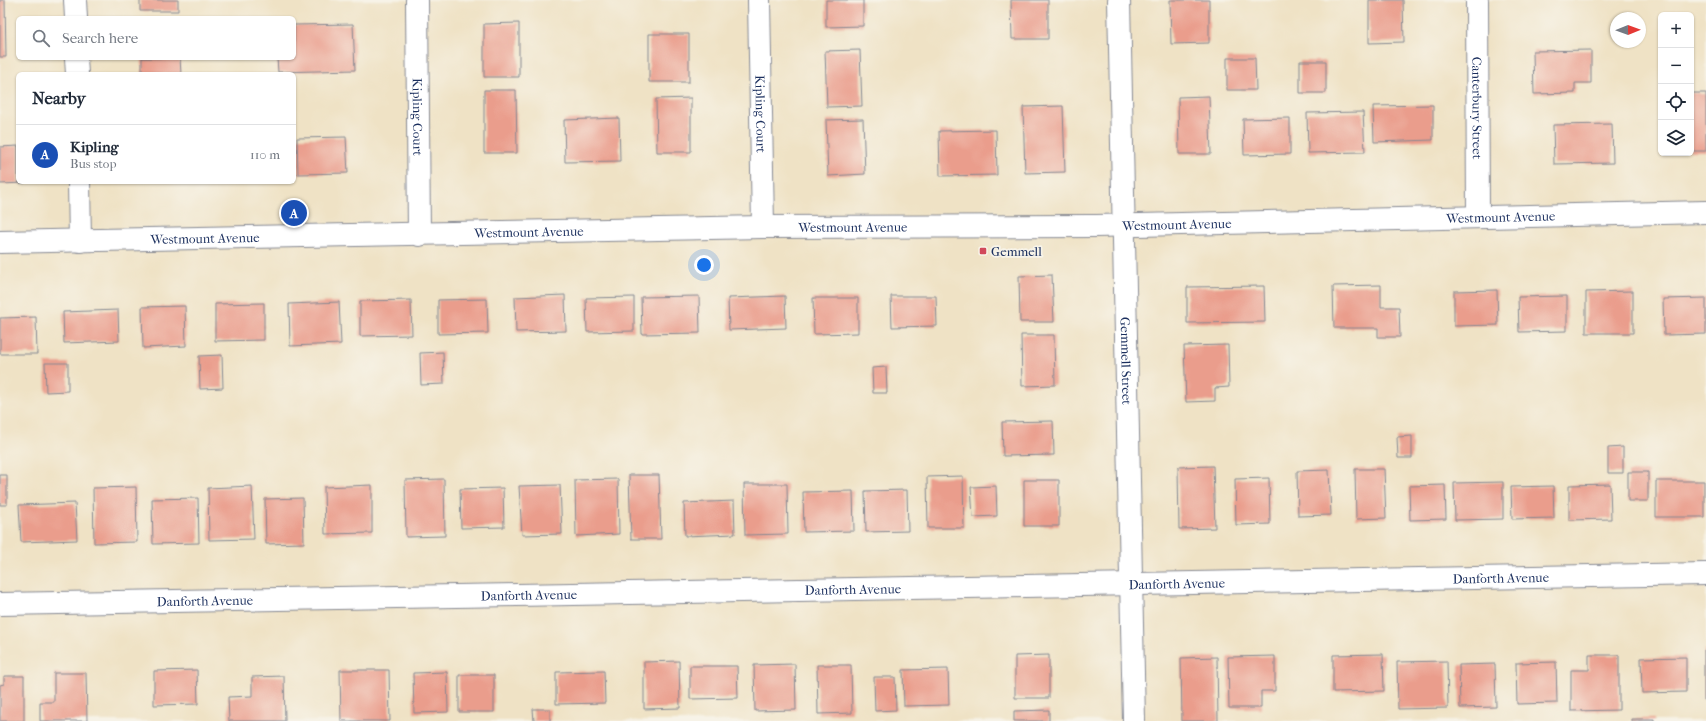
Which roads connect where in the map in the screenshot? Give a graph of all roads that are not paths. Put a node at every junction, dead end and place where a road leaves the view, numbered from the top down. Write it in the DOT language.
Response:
graph roads {
  1 [pos="75,0"];
  2 [pos="417,0"];
  3 [pos="759,0"];
  4 [pos="1119,0"];
  5 [pos="1477,0"];
  6 [pos="76,16"];
  7 [pos="76,60"];
  8 [pos="77,72"];
  9 [pos="79,184"];
  10 [pos="1706,212"];
  11 [pos="1478,216"];
  12 [pos="1124,224"];
  13 [pos="763,227"];
  14 [pos="419,235"];
  15 [pos="80,241"];
  16 [pos="0,242"];
  17 [pos="1706,574"];
  18 [pos="1131,585"];
  19 [pos="0,604"];
  20 [pos="1134,721"];
  1 -- 6 [label="street"];
  2 -- 14 [label="street, Kipling Court"];
  3 -- 13 [label="street, Kipling Court"];
  4 -- 12 [label="street, Gemmell Street"];
  5 -- 11 [label="street, Canterbury Street"];
  7 -- 8 [label="street"];
  9 -- 15 [label="street"];
  10 -- 11 [label="street, Westmount Avenue"];
  11 -- 12 [label="street, Westmount Avenue"];
  12 -- 13 [label="street, Westmount Avenue"];
  12 -- 18 [label="street, Gemmell Street"];
  13 -- 14 [label="street, Westmount Avenue"];
  14 -- 15 [label="street, Westmount Avenue"];
  15 -- 16 [label="street, Westmount Avenue"];
  17 -- 18 [label="street, Danforth Avenue"];
  18 -- 19 [label="street, Danforth Avenue"];
  18 -- 20 [label="street, Gemmell Street"];
}
